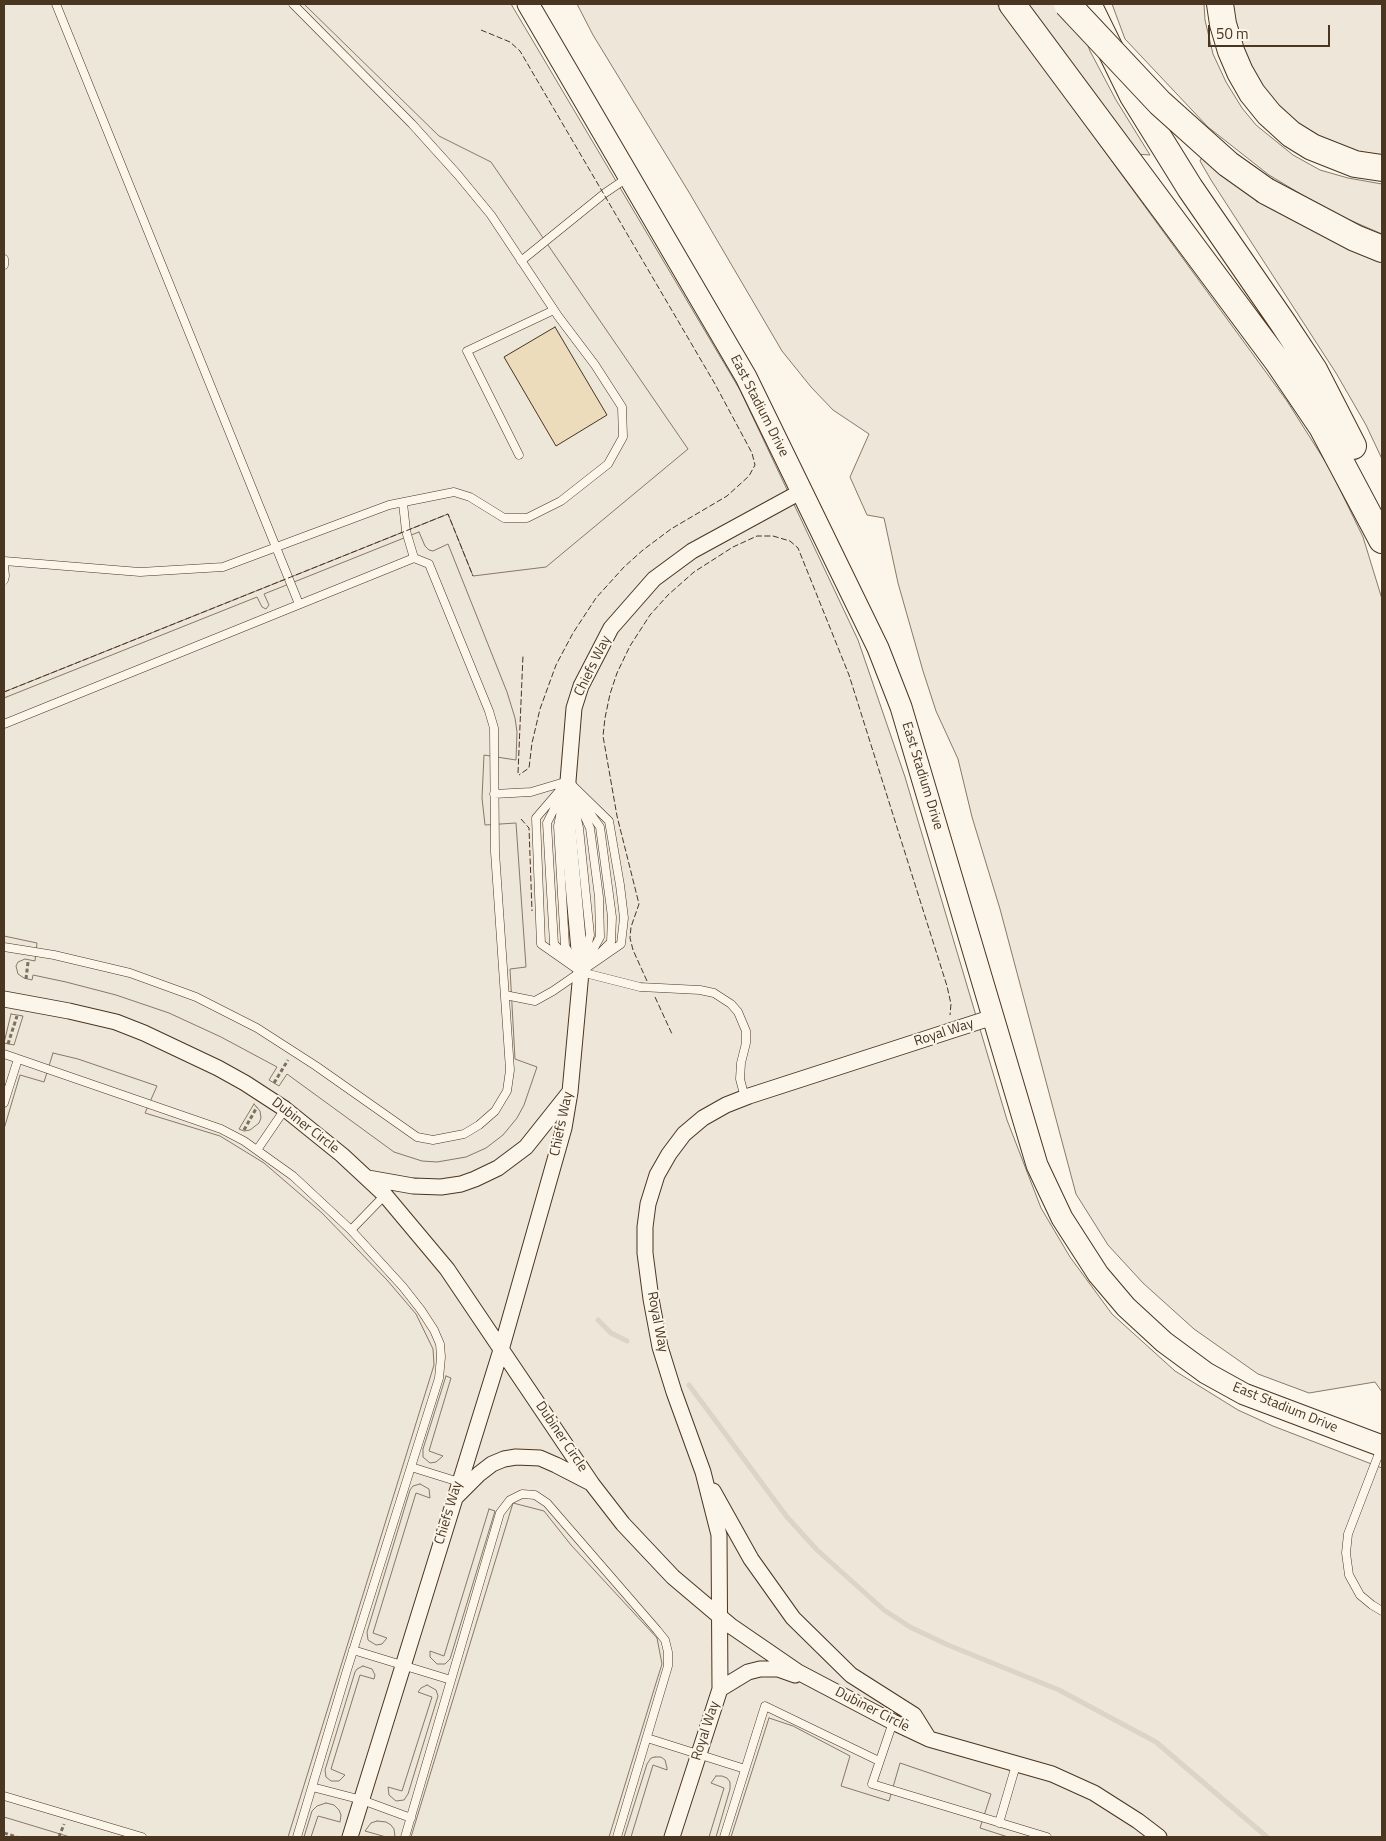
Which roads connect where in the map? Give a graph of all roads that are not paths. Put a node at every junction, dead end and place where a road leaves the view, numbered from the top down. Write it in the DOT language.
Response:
graph roads {
  1 [pos="56,4"];
  2 [pos="293,4"];
  3 [pos="528,4"];
  4 [pos="1012,4"];
  5 [pos="1067,4"];
  6 [pos="1088,4"];
  7 [pos="1220,4"];
  8 [pos="1382,168"];
  9 [pos="629,176"];
  10 [pos="1382,249"];
  11 [pos="4,260"];
  12 [pos="521,261"];
  13 [pos="4,265"];
  14 [pos="554,310"];
  15 [pos="519,455"];
  16 [pos="802,492"];
  17 [pos="403,502"];
  18 [pos="1382,522"];
  19 [pos="1382,540"];
  20 [pos="276,548"];
  21 [pos="414,558"];
  22 [pos="4,561"];
  23 [pos="4,565"];
  24 [pos="4,580"];
  25 [pos="299,604"];
  26 [pos="4,724"];
  27 [pos="568,781"];
  28 [pos="494,794"];
  29 [pos="4,948"];
  30 [pos="4,957"];
  31 [pos="581,972"];
  32 [pos="505,995"];
  33 [pos="4,999"];
  34 [pos="993,1016"];
  35 [pos="4,1054"];
  36 [pos="18,1059"];
  37 [pos="570,1092"];
  38 [pos="745,1098"];
  39 [pos="4,1103"];
  40 [pos="284,1109"];
  41 [pos="257,1150"];
  42 [pos="368,1178"];
  43 [pos="385,1195"];
  44 [pos="352,1230"];
  45 [pos="501,1350"];
  46 [pos="1382,1446"];
  47 [pos="411,1467"];
  48 [pos="703,1472"];
  49 [pos="459,1482"];
  50 [pos="592,1484"];
  51 [pos="454,1499"];
  52 [pos="1382,1611"];
  53 [pos="721,1617"];
  54 [pos="353,1650"];
  55 [pos="402,1664"];
  56 [pos="451,1680"];
  57 [pos="818,1682"];
  58 [pos="720,1689"];
  59 [pos="893,1722"];
  60 [pos="646,1738"];
  61 [pos="929,1739"];
  62 [pos="698,1755"];
  63 [pos="879,1761"];
  64 [pos="1016,1765"];
  65 [pos="746,1769"];
  66 [pos="312,1787"];
  67 [pos="4,1796"];
  68 [pos="362,1800"];
  69 [pos="411,1818"];
  70 [pos="999,1823"];
  71 [pos="142,1837"];
  72 [pos="297,1837"];
  73 [pos="350,1837"];
  74 [pos="405,1837"];
  75 [pos="617,1837"];
  76 [pos="672,1837"];
  77 [pos="724,1837"];
  78 [pos="1047,1837"];
  79 [pos="1159,1837"];
  1 -- 20 [label="lane"];
  2 -- 12 [label="lane"];
  3 -- 9 [label="main road, East Stadium Drive"];
  4 -- 19 [label="highway"];
  5 -- 10 [label="highway, bridge"];
  6 -- 18 [label="highway"];
  7 -- 8 [label="highway"];
  9 -- 12 [label="lane"];
  9 -- 16 [label="main road, East Stadium Drive"];
  11 -- 13 [label="lane"];
  12 -- 14 [label="lane"];
  14 -- 15 [label="lane"];
  14 -- 17 [label="lane"];
  16 -- 27 [label="street, Chiefs Way"];
  16 -- 34 [label="main road, East Stadium Drive"];
  17 -- 20 [label="lane"];
  17 -- 21 [label="lane"];
  20 -- 22 [label="lane"];
  20 -- 25 [label="lane"];
  21 -- 25 [label="lane"];
  21 -- 28 [label="lane"];
  23 -- 24 [label="lane"];
  25 -- 26 [label="lane"];
  27 -- 28 [label="lane"];
  27 -- 31 [label="street, Chiefs Way"];
  27 -- 31 [label="lane"];
  27 -- 31 [label="lane"];
  27 -- 31 [label="lane"];
  27 -- 31 [label="lane"];
  27 -- 31 [label="lane"];
  28 -- 32 [label="lane"];
  29 -- 30 [label="lane"];
  29 -- 32 [label="lane"];
  31 -- 32 [label="lane"];
  31 -- 37 [label="street, Chiefs Way"];
  31 -- 38 [label="lane"];
  33 -- 40 [label="street, Dubiner Circle"];
  34 -- 38 [label="street, Royal Way"];
  34 -- 46 [label="main road, East Stadium Drive"];
  35 -- 36 [label="lane"];
  36 -- 39 [label="lane"];
  36 -- 41 [label="lane"];
  37 -- 42 [label="street"];
  37 -- 45 [label="street, Chiefs Way"];
  38 -- 48 [label="street, Royal Way"];
  40 -- 41 [label="lane"];
  40 -- 42 [label="street, Dubiner Circle"];
  41 -- 44 [label="lane"];
  42 -- 43 [label="street, Dubiner Circle"];
  43 -- 44 [label="lane"];
  43 -- 45 [label="street, Dubiner Circle"];
  44 -- 47 [label="lane"];
  45 -- 49 [label="street, Chiefs Way"];
  45 -- 50 [label="street, Dubiner Circle"];
  46 -- 52 [label="lane"];
  47 -- 49 [label="lane"];
  47 -- 54 [label="lane"];
  48 -- 53 [label="street, Royal Way"];
  48 -- 61 [label="street"];
  49 -- 51 [label="street, Chiefs Way"];
  50 -- 51 [label="street"];
  50 -- 53 [label="street, Dubiner Circle"];
  51 -- 55 [label="street, Chiefs Way"];
  53 -- 57 [label="street, Dubiner Circle"];
  53 -- 58 [label="street, Royal Way"];
  54 -- 55 [label="lane"];
  54 -- 66 [label="lane"];
  55 -- 56 [label="lane"];
  55 -- 68 [label="street, Chiefs Way"];
  56 -- 60 [label="lane"];
  56 -- 69 [label="lane"];
  57 -- 58 [label="street"];
  57 -- 59 [label="street, Dubiner Circle"];
  58 -- 62 [label="street, Royal Way"];
  59 -- 61 [label="street, Dubiner Circle"];
  59 -- 63 [label="lane"];
  60 -- 62 [label="lane"];
  60 -- 75 [label="lane"];
  61 -- 64 [label="street, Dubiner Circle"];
  62 -- 65 [label="lane"];
  62 -- 76 [label="street, Royal Way"];
  63 -- 65 [label="lane"];
  63 -- 70 [label="lane"];
  64 -- 70 [label="lane"];
  64 -- 79 [label="street, Dubiner Circle"];
  65 -- 77 [label="lane"];
  66 -- 68 [label="lane"];
  66 -- 72 [label="lane"];
  67 -- 71 [label="lane"];
  68 -- 69 [label="lane"];
  68 -- 73 [label="street, Chiefs Way"];
  69 -- 74 [label="lane"];
  70 -- 78 [label="lane"];
}
